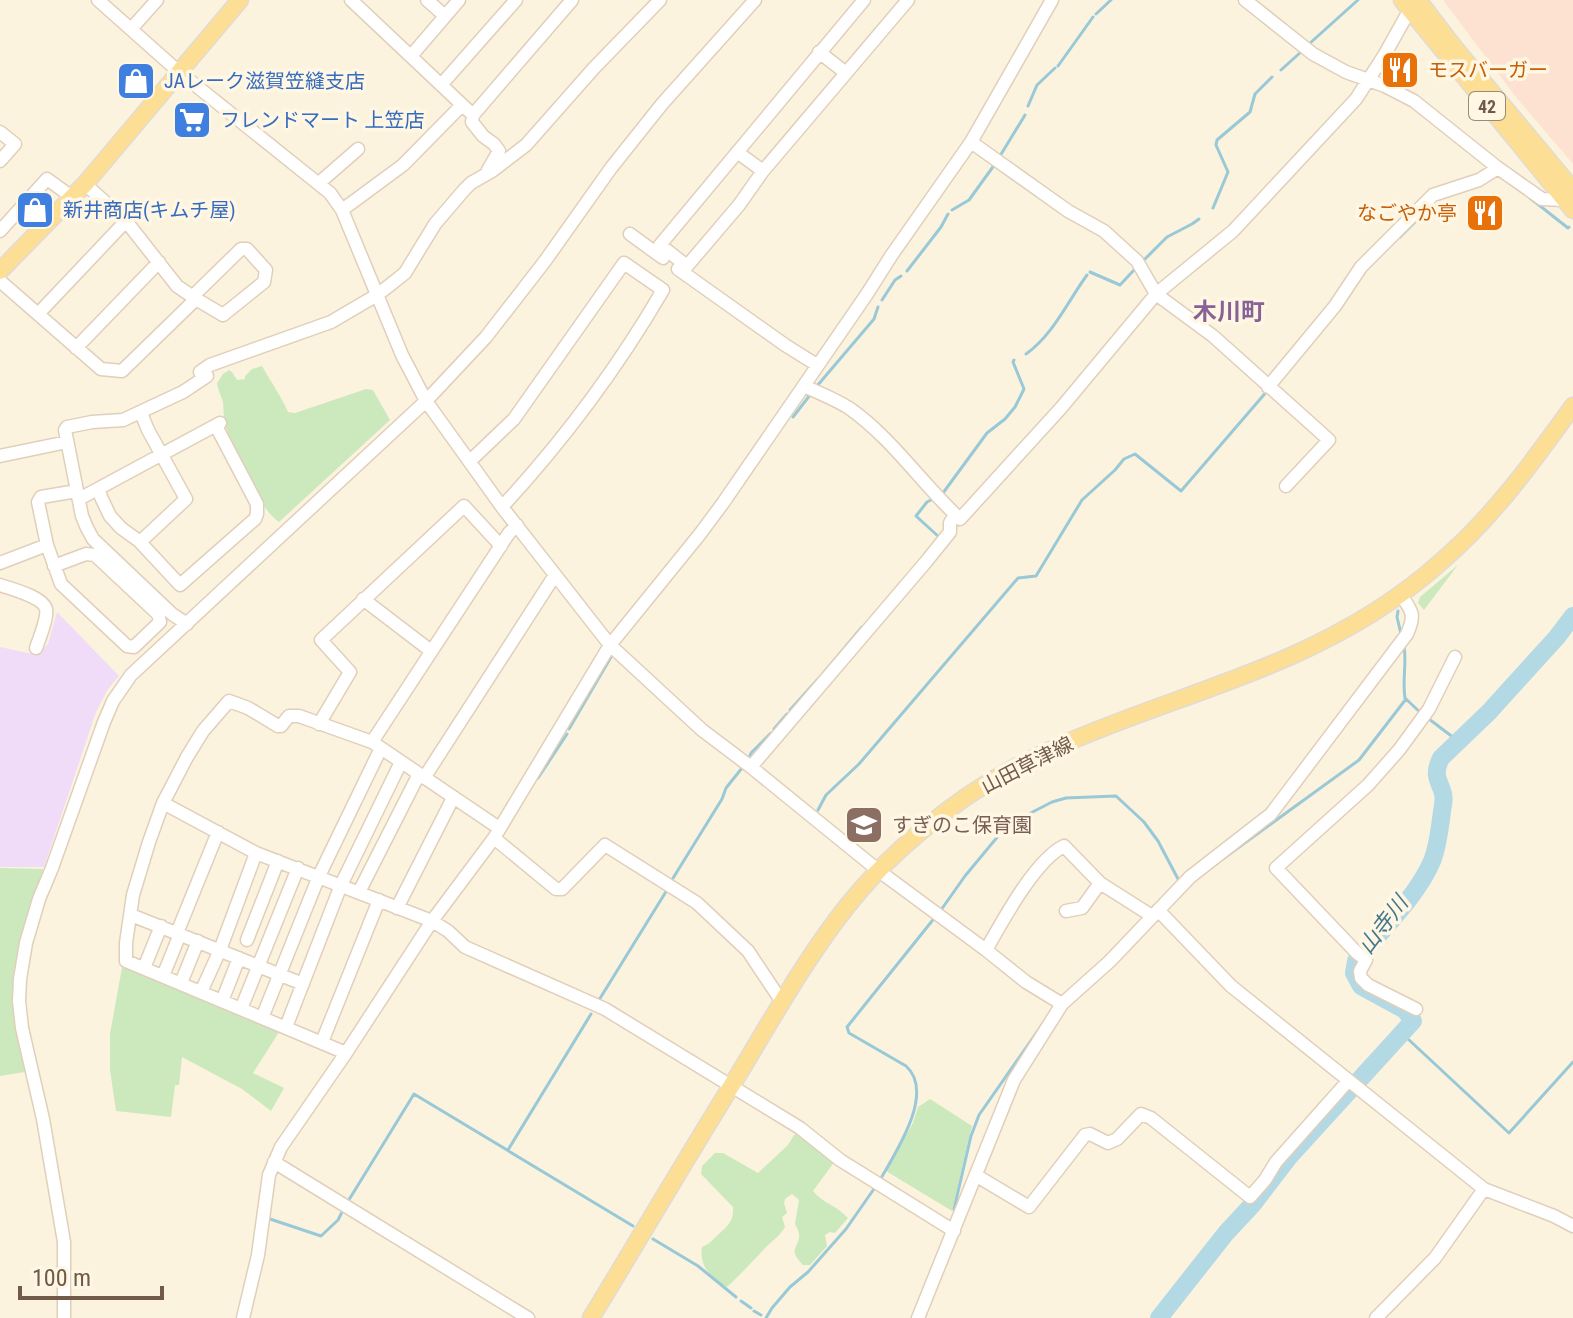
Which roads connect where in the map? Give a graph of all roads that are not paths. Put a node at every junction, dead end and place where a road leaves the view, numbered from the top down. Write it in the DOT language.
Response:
graph roads {
  1 [pos="157,0"];
  2 [pos="240,0"];
  3 [pos="351,0"];
  4 [pos="427,0"];
  5 [pos="459,0"];
  6 [pos="516,0"];
  7 [pos="572,0"];
  8 [pos="660,0"];
  9 [pos="755,0"];
  10 [pos="864,0"];
  11 [pos="908,0"];
  12 [pos="1052,0"];
  13 [pos="1245,0"];
  14 [pos="101,1"];
  15 [pos="1412,3"];
  16 [pos="1261,5"];
  17 [pos="445,16"];
  18 [pos="131,29"];
  19 [pos="819,52"];
  20 [pos="411,56"];
  21 [pos="179,72"];
  22 [pos="846,73"];
  23 [pos="1368,80"];
  24 [pos="441,85"];
  25 [pos="462,105"];
  26 [pos="473,115"];
  27 [pos="0,132"];
  28 [pos="971,142"];
  29 [pos="358,149"];
  30 [pos="737,152"];
  31 [pos="0,161"];
  32 [pos="1498,168"];
  33 [pos="763,171"];
  34 [pos="479,179"];
  35 [pos="319,183"];
  36 [pos="85,184"];
  37 [pos="72,197"];
  38 [pos="1570,200"];
  39 [pos="342,210"];
  40 [pos="126,221"];
  41 [pos="0,231"];
  42 [pos="630,234"];
  43 [pos="159,262"];
  44 [pos="684,269"];
  45 [pos="0,271"];
  46 [pos="0,281"];
  47 [pos="1156,294"];
  48 [pos="377,295"];
  49 [pos="194,298"];
  50 [pos="38,314"];
  51 [pos="76,348"];
  52 [pos="817,365"];
  53 [pos="804,386"];
  54 [pos="1268,387"];
  55 [pos="428,404"];
  56 [pos="1573,406"];
  57 [pos="141,413"];
  58 [pos="67,442"];
  59 [pos="162,455"];
  60 [pos="0,456"];
  61 [pos="470,461"];
  62 [pos="1286,486"];
  63 [pos="99,488"];
  64 [pos="78,495"];
  65 [pos="502,507"];
  66 [pos="955,515"];
  67 [pos="517,525"];
  68 [pos="140,542"];
  69 [pos="47,545"];
  70 [pos="501,546"];
  71 [pos="0,563"];
  72 [pos="54,566"];
  73 [pos="555,575"];
  74 [pos="0,585"];
  75 [pos="1400,594"];
  76 [pos="363,599"];
  77 [pos="187,624"];
  78 [pos="610,645"];
  79 [pos="36,648"];
  80 [pos="431,651"];
  81 [pos="1455,657"];
  82 [pos="319,724"];
  83 [pos="376,745"];
  84 [pos="401,762"];
  85 [pos="751,767"];
  86 [pos="421,776"];
  87 [pos="453,798"];
  88 [pos="163,803"];
  89 [pos="218,832"];
  90 [pos="497,833"];
  91 [pos="256,853"];
  92 [pos="278,861"];
  93 [pos="298,868"];
  94 [pos="879,871"];
  95 [pos="319,876"];
  96 [pos="1100,883"];
  97 [pos="341,885"];
  98 [pos="359,892"];
  99 [pos="379,900"];
  100 [pos="397,908"];
  101 [pos="1066,911"];
  102 [pos="1155,913"];
  103 [pos="131,915"];
  104 [pos="432,921"];
  105 [pos="161,926"];
  106 [pos="227,932"];
  107 [pos="178,934"];
  108 [pos="247,940"];
  109 [pos="198,941"];
  110 [pos="266,949"];
  111 [pos="220,950"];
  112 [pos="986,950"];
  113 [pos="239,958"];
  114 [pos="259,966"];
  115 [pos="144,968"];
  116 [pos="280,975"];
  117 [pos="163,976"];
  118 [pos="181,983"];
  119 [pos="303,984"];
  120 [pos="201,992"];
  121 [pos="222,1001"];
  122 [pos="782,1002"];
  123 [pos="1062,1004"];
  124 [pos="241,1009"];
  125 [pos="1416,1009"];
  126 [pos="262,1018"];
  127 [pos="286,1027"];
  128 [pos="322,1042"];
  129 [pos="346,1053"];
  130 [pos="1348,1081"];
  131 [pos="731,1086"];
  132 [pos="274,1162"];
  133 [pos="977,1176"];
  134 [pos="1484,1189"];
  135 [pos="1573,1226"];
  136 [pos="954,1231"];
  137 [pos="64,1318"];
  138 [pos="243,1318"];
  139 [pos="528,1318"];
  140 [pos="591,1318"];
  141 [pos="918,1318"];
  142 [pos="1376,1318"];
  1 -- 18 [label="street"];
  2 -- 21 [label="main road"];
  3 -- 20 [label="street"];
  4 -- 17 [label="street"];
  5 -- 17 [label="street"];
  6 -- 24 [label="street"];
  7 -- 26 [label="street"];
  8 -- 34 [label="street"];
  9 -- 55 [label="street"];
  10 -- 19 [label="street"];
  11 -- 22 [label="street"];
  12 -- 28 [label="street"];
  13 -- 16 [label="street"];
  14 -- 18 [label="street"];
  15 -- 23 [label="street"];
  15 -- 38 [label="main road, 42"];
  16 -- 23 [label="street"];
  17 -- 20 [label="street"];
  18 -- 21 [label="street"];
  19 -- 22 [label="street"];
  19 -- 30 [label="street"];
  20 -- 24 [label="street"];
  21 -- 35 [label="street"];
  21 -- 36 [label="main road"];
  22 -- 33 [label="street"];
  23 -- 32 [label="street"];
  23 -- 47 [label="street"];
  24 -- 25 [label="street"];
  25 -- 26 [label="street"];
  25 -- 39 [label="street"];
  26 -- 34 [label="street"];
  27 -- 31 [label="street"];
  28 -- 47 [label="street"];
  28 -- 52 [label="street"];
  29 -- 35 [label="street"];
  30 -- 33 [label="street"];
  30 -- 44 [label="street"];
  32 -- 38 [label="street"];
  32 -- 54 [label="street"];
  33 -- 44 [label="street"];
  34 -- 48 [label="street"];
  35 -- 39 [label="street"];
  36 -- 37 [label="main road"];
  36 -- 40 [label="street"];
  37 -- 41 [label="street"];
  37 -- 45 [label="main road"];
  39 -- 48 [label="street"];
  40 -- 43 [label="street"];
  40 -- 50 [label="street"];
  42 -- 44 [label="street"];
  43 -- 49 [label="street"];
  43 -- 51 [label="street"];
  44 -- 52 [label="street"];
  46 -- 50 [label="street"];
  47 -- 54 [label="street"];
  47 -- 66 [label="street"];
  48 -- 55 [label="street"];
  48 -- 57 [label="street"];
  49 -- 49 [label="street"];
  49 -- 51 [label="street"];
  50 -- 51 [label="street"];
  52 -- 53 [label="street"];
  53 -- 66 [label="street"];
  53 -- 78 [label="street"];
  54 -- 62 [label="street"];
  55 -- 61 [label="street"];
  55 -- 77 [label="street"];
  56 -- 75 [label="main road, 山田草津線"];
  57 -- 58 [label="street"];
  57 -- 59 [label="street"];
  58 -- 60 [label="street"];
  58 -- 64 [label="street"];
  59 -- 63 [label="street"];
  59 -- 68 [label="street"];
  59 -- 68 [label="street"];
  61 -- 65 [label="street"];
  61 -- 65 [label="street"];
  63 -- 64 [label="street"];
  63 -- 68 [label="street"];
  64 -- 69 [label="street"];
  64 -- 77 [label="street"];
  65 -- 67 [label="street"];
  66 -- 85 [label="street"];
  67 -- 70 [label="street"];
  67 -- 73 [label="street"];
  69 -- 71 [label="street"];
  69 -- 72 [label="street"];
  70 -- 76 [label="street"];
  70 -- 80 [label="street"];
  72 -- 72 [label="street"];
  73 -- 78 [label="street"];
  73 -- 86 [label="street"];
  74 -- 79 [label="street"];
  75 -- 94 [label="main road, 山田草津線"];
  75 -- 102 [label="street"];
  76 -- 80 [label="street"];
  76 -- 82 [label="street"];
  77 -- 137 [label="street"];
  78 -- 85 [label="street"];
  78 -- 90 [label="street"];
  80 -- 83 [label="street"];
  81 -- 125 [label="street"];
  82 -- 83 [label="street"];
  82 -- 88 [label="street"];
  83 -- 84 [label="street"];
  83 -- 95 [label="street"];
  84 -- 86 [label="street"];
  84 -- 97 [label="street"];
  85 -- 94 [label="street"];
  86 -- 87 [label="street"];
  86 -- 98 [label="street"];
  87 -- 90 [label="street"];
  87 -- 100 [label="street"];
  88 -- 89 [label="street"];
  88 -- 103 [label="street"];
  89 -- 91 [label="street"];
  89 -- 107 [label="street"];
  90 -- 104 [label="street"];
  90 -- 122 [label="street"];
  91 -- 92 [label="street"];
  91 -- 106 [label="street"];
  92 -- 93 [label="street"];
  92 -- 108 [label="street"];
  93 -- 95 [label="street"];
  93 -- 110 [label="street"];
  94 -- 112 [label="street"];
  94 -- 122 [label="main road, 山田草津線"];
  95 -- 97 [label="street"];
  95 -- 116 [label="street"];
  96 -- 101 [label="street"];
  96 -- 102 [label="street"];
  96 -- 112 [label="street"];
  97 -- 98 [label="street"];
  97 -- 119 [label="street"];
  98 -- 99 [label="street"];
  99 -- 100 [label="street"];
  99 -- 128 [label="street"];
  100 -- 104 [label="street"];
  102 -- 123 [label="street"];
  102 -- 130 [label="street"];
  103 -- 105 [label="street"];
  103 -- 115 [label="street"];
  104 -- 129 [label="street"];
  104 -- 131 [label="street"];
  105 -- 107 [label="street"];
  105 -- 115 [label="street"];
  106 -- 108 [label="street"];
  106 -- 111 [label="street"];
  107 -- 109 [label="street"];
  107 -- 117 [label="street"];
  108 -- 110 [label="street"];
  109 -- 111 [label="street"];
  109 -- 118 [label="street"];
  110 -- 114 [label="street"];
  111 -- 113 [label="street"];
  111 -- 120 [label="street"];
  112 -- 123 [label="street"];
  113 -- 114 [label="street"];
  113 -- 121 [label="street"];
  114 -- 116 [label="street"];
  114 -- 124 [label="street"];
  115 -- 117 [label="street"];
  116 -- 119 [label="street"];
  116 -- 126 [label="street"];
  117 -- 118 [label="street"];
  118 -- 120 [label="street"];
  119 -- 127 [label="street"];
  120 -- 121 [label="street"];
  121 -- 124 [label="street"];
  122 -- 131 [label="main road, 山田草津線"];
  123 -- 133 [label="street"];
  124 -- 126 [label="street"];
  126 -- 127 [label="street"];
  127 -- 128 [label="street"];
  128 -- 129 [label="street"];
  129 -- 132 [label="street"];
  130 -- 133 [label="street"];
  130 -- 134 [label="street"];
  131 -- 136 [label="street"];
  131 -- 140 [label="main road, 山田草津線"];
  132 -- 138 [label="street"];
  132 -- 139 [label="street"];
  133 -- 136 [label="street"];
  134 -- 135 [label="street"];
  134 -- 142 [label="street"];
  136 -- 141 [label="street"];
}
